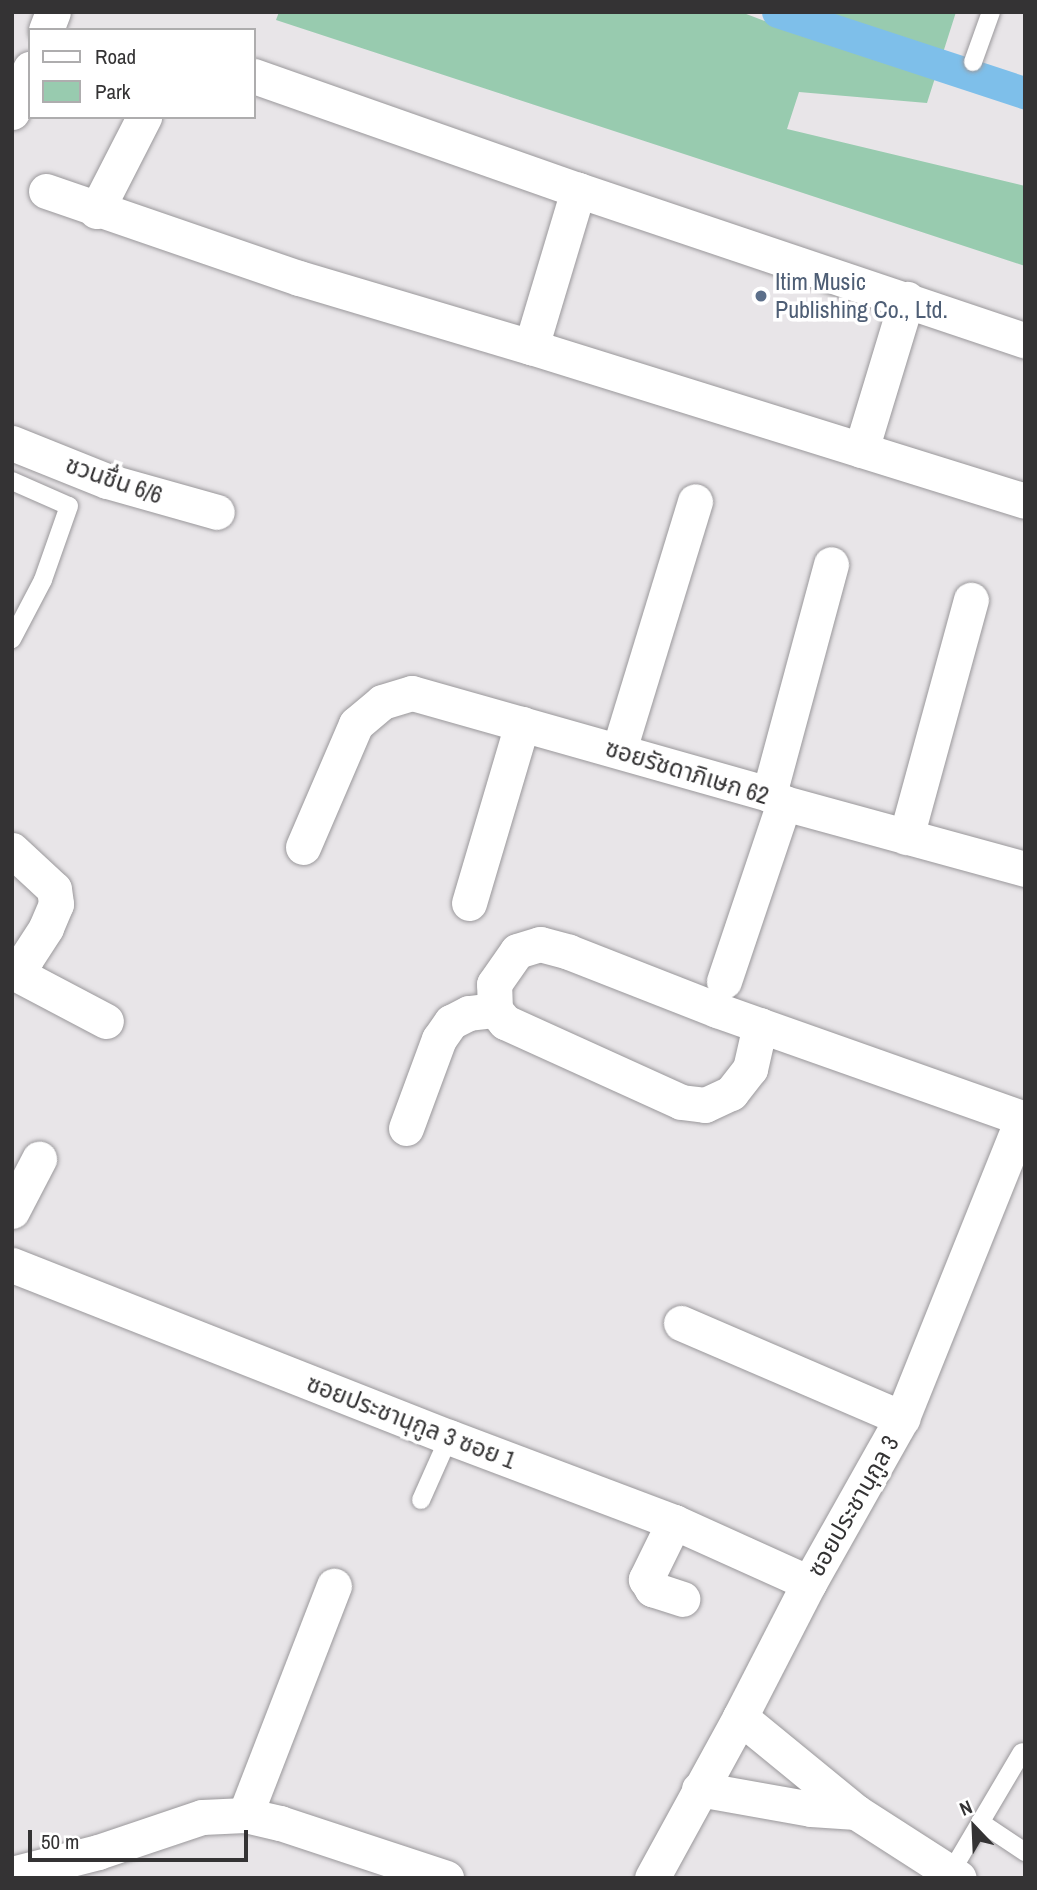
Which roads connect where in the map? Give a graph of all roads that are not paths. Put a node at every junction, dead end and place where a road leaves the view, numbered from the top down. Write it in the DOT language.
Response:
graph roads {
  1 [pos="991,12"];
  2 [pos="973,62"];
  3 [pos="28,74"];
  4 [pos="256,77"];
  5 [pos="12,112"];
  6 [pos="143,119"];
  7 [pos="578,190"];
  8 [pos="46,191"];
  9 [pos="96,211"];
  10 [pos="907,299"];
  11 [pos="1025,340"];
  12 [pos="531,347"];
  13 [pos="12,443"];
  14 [pos="860,450"];
  15 [pos="12,481"];
  16 [pos="695,501"];
  17 [pos="1025,501"];
  18 [pos="217,512"];
  19 [pos="831,564"];
  20 [pos="971,600"];
  21 [pos="12,639"];
  22 [pos="522,724"];
  23 [pos="619,750"];
  24 [pos="776,799"];
  25 [pos="906,836"];
  26 [pos="303,846"];
  27 [pos="12,850"];
  28 [pos="1025,869"];
  29 [pos="469,903"];
  30 [pos="12,972"];
  31 [pos="724,981"];
  32 [pos="495,1010"];
  33 [pos="106,1021"];
  34 [pos="760,1025"];
  35 [pos="1023,1119"];
  36 [pos="406,1128"];
  37 [pos="39,1159"];
  38 [pos="12,1211"];
  39 [pos="12,1265"];
  40 [pos="681,1323"];
  41 [pos="902,1418"];
  42 [pos="449,1437"];
  43 [pos="421,1500"];
  44 [pos="674,1522"];
  45 [pos="809,1583"];
  46 [pos="334,1586"];
  47 [pos="682,1599"];
  48 [pos="740,1717"];
  49 [pos="1022,1752"];
  50 [pos="699,1789"];
  51 [pos="856,1812"];
  52 [pos="244,1815"];
  53 [pos="980,1822"];
  54 [pos="1025,1852"];
  55 [pos="95,1865"];
  56 [pos="12,1874"];
  57 [pos="955,1875"];
  58 [pos="446,1878"];
  59 [pos="652,1878"];
  1 -- 2 [label="lane"];
  3 -- 5 [label="street"];
  4 -- 7 [label="street"];
  6 -- 9 [label="street"];
  7 -- 10 [label="street"];
  7 -- 12 [label="street"];
  8 -- 9 [label="street"];
  9 -- 12 [label="street"];
  10 -- 11 [label="street"];
  10 -- 14 [label="street"];
  12 -- 14 [label="street"];
  13 -- 18 [label="street, ชวนชื่น 6/6"];
  14 -- 17 [label="street"];
  15 -- 21 [label="lane"];
  16 -- 23 [label="street"];
  19 -- 24 [label="street"];
  20 -- 25 [label="street"];
  22 -- 23 [label="street, ซอยรัชดาภิเษก 62"];
  22 -- 26 [label="street, ซอยรัชดาภิเษก 62"];
  22 -- 29 [label="street"];
  23 -- 24 [label="street, ซอยรัชดาภิเษก 62"];
  24 -- 25 [label="street, ซอยรัชดาภิเษก 62"];
  24 -- 31 [label="street"];
  25 -- 28 [label="street, ซอยรัชดาภิเษก 62"];
  27 -- 30 [label="street"];
  30 -- 33 [label="street"];
  32 -- 34 [label="street"];
  32 -- 34 [label="street"];
  32 -- 36 [label="street"];
  34 -- 35 [label="street"];
  35 -- 41 [label="street, ซอยประชานุกูล 3"];
  37 -- 38 [label="street"];
  39 -- 42 [label="street, ซอยประชานุกูล 3 ซอย 1"];
  40 -- 41 [label="street"];
  41 -- 45 [label="street, ซอยประชานุกูล 3"];
  42 -- 43 [label="lane"];
  42 -- 44 [label="street, ซอยประชานุกูล 3 ซอย 1"];
  44 -- 45 [label="street, ซอยประชานุกูล 3 ซอย 1"];
  44 -- 47 [label="street"];
  45 -- 48 [label="street, ซอยประชานุกูล 3"];
  46 -- 52 [label="street"];
  48 -- 50 [label="street, ซอยประชานุกูล 3"];
  48 -- 51 [label="street"];
  49 -- 53 [label="lane"];
  50 -- 51 [label="street"];
  50 -- 59 [label="street, ซอยประชานุกูล 3"];
  51 -- 57 [label="street"];
  52 -- 55 [label="street"];
  52 -- 58 [label="street"];
  53 -- 54 [label="lane"];
  53 -- 57 [label="lane"];
  55 -- 56 [label="street"];
}
